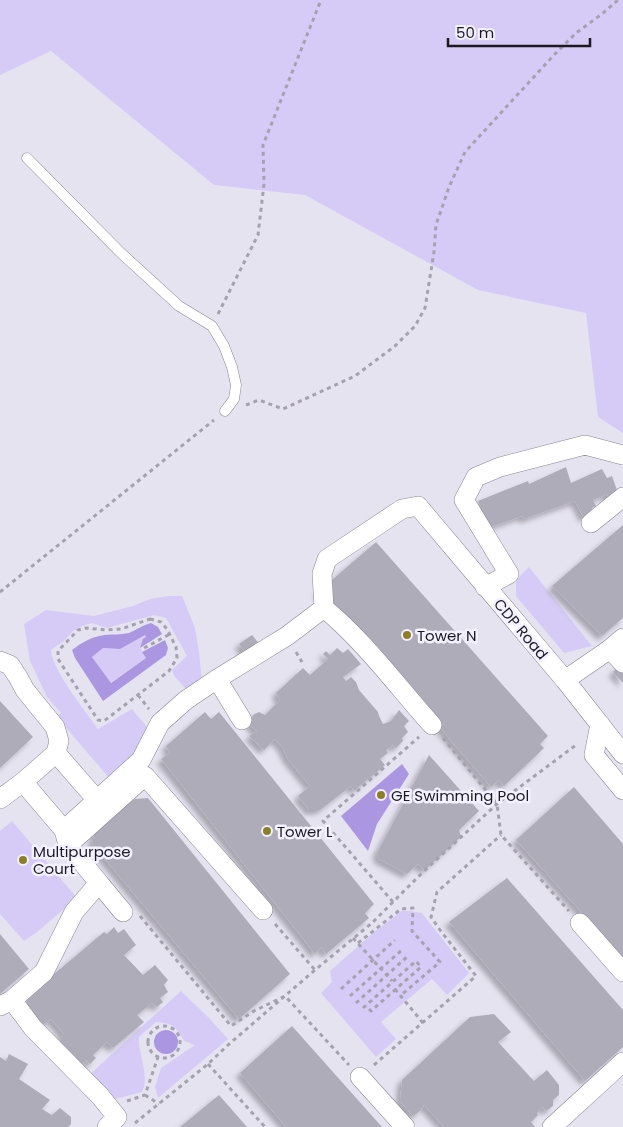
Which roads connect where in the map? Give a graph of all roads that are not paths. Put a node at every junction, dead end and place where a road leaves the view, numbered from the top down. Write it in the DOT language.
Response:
graph roads {
  1 [pos="27,158"];
  2 [pos="226,411"];
  3 [pos="623,455"];
  4 [pos="623,498"];
  5 [pos="592,523"];
  6 [pos="486,587"];
  7 [pos="324,608"];
  8 [pos="617,644"];
  9 [pos="0,661"];
  10 [pos="623,663"];
  11 [pos="218,679"];
  12 [pos="565,680"];
  13 [pos="242,720"];
  14 [pos="600,724"];
  15 [pos="432,726"];
  16 [pos="56,753"];
  17 [pos="623,754"];
  18 [pos="23,782"];
  19 [pos="623,790"];
  20 [pos="0,799"];
  21 [pos="97,800"];
  22 [pos="66,837"];
  23 [pos="100,883"];
  24 [pos="263,910"];
  25 [pos="131,913"];
  26 [pos="580,923"];
  27 [pos="623,972"];
  28 [pos="6,1003"];
  29 [pos="623,1062"];
  30 [pos="360,1077"];
  31 [pos="107,1127"];
  32 [pos="405,1127"];
  33 [pos="552,1127"];
  1 -- 2 [label="lane"];
  3 -- 6 [label="street"];
  4 -- 5 [label="street"];
  6 -- 7 [label="street, CDP Road"];
  6 -- 12 [label="street, CDP Road"];
  7 -- 11 [label="street"];
  7 -- 15 [label="street"];
  8 -- 10 [label="street"];
  8 -- 12 [label="street"];
  9 -- 16 [label="street"];
  11 -- 13 [label="street"];
  11 -- 21 [label="street"];
  12 -- 14 [label="street, CDP Road"];
  14 -- 17 [label="street, CDP Road"];
  14 -- 19 [label="street"];
  16 -- 18 [label="street"];
  16 -- 21 [label="street"];
  18 -- 20 [label="street"];
  18 -- 22 [label="street"];
  21 -- 22 [label="street"];
  22 -- 23 [label="street"];
  22 -- 24 [label="street"];
  23 -- 25 [label="street"];
  23 -- 28 [label="street"];
  26 -- 27 [label="street"];
  28 -- 31 [label="street"];
  29 -- 33 [label="street"];
  30 -- 32 [label="street"];
}
